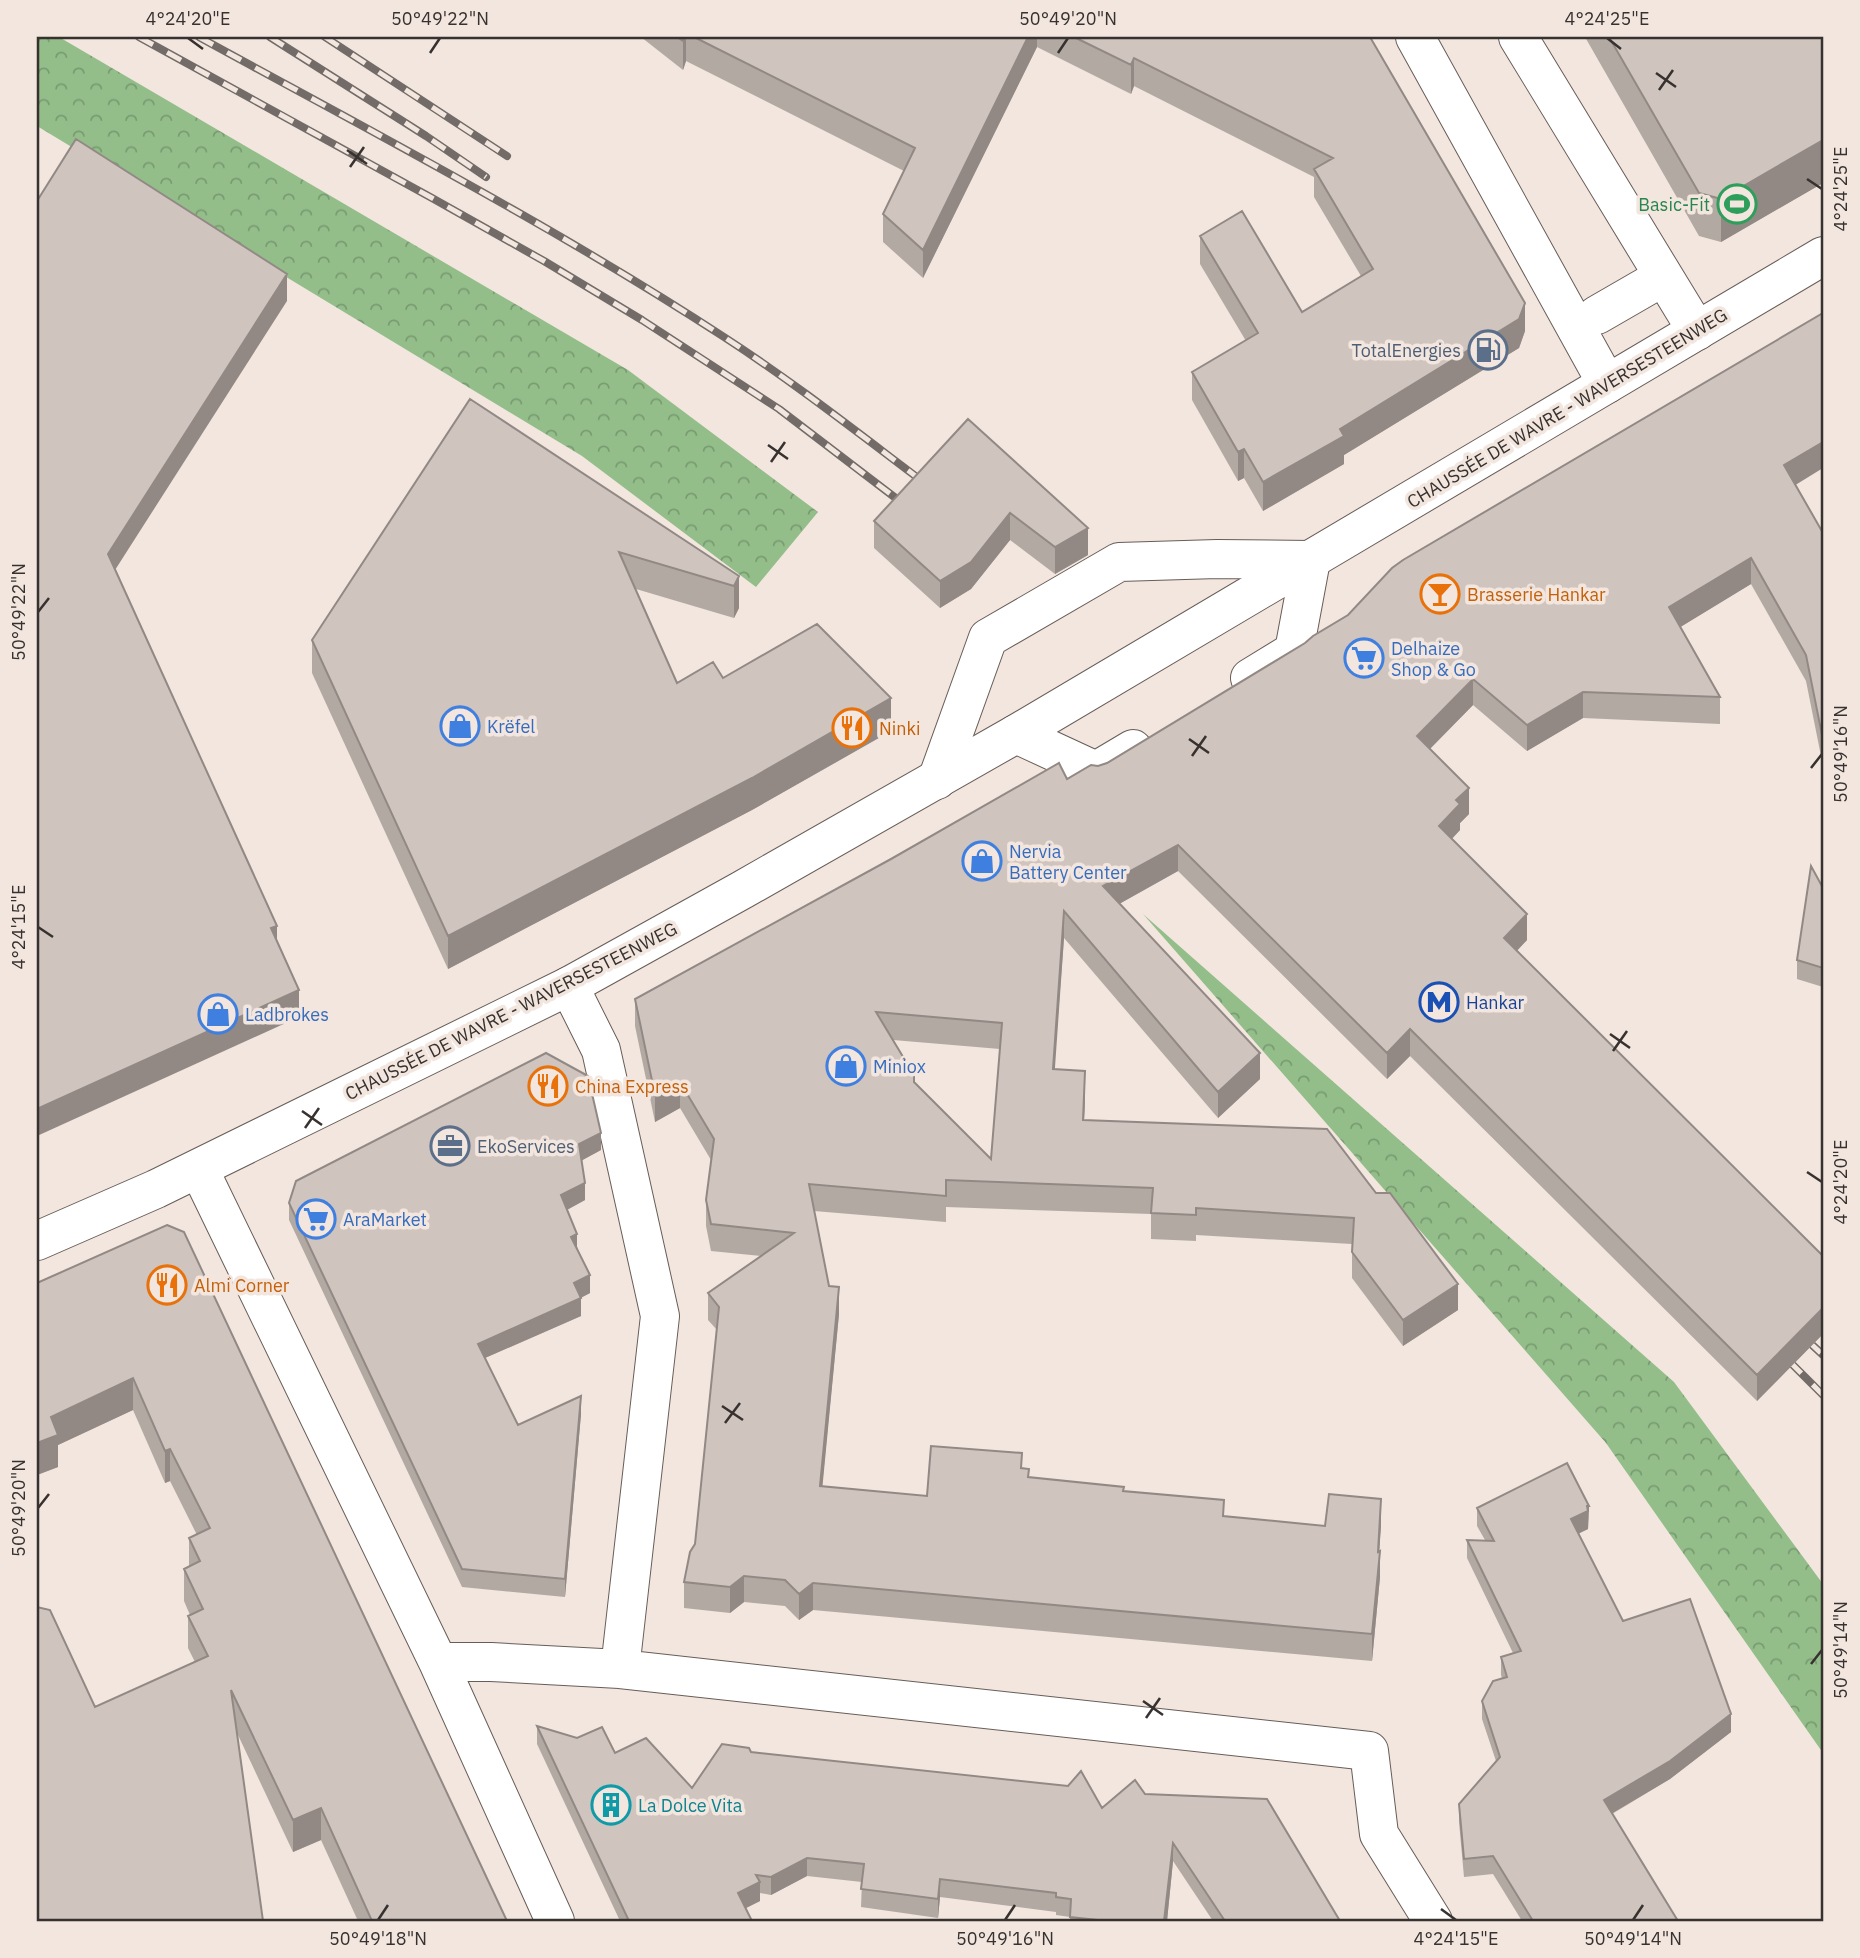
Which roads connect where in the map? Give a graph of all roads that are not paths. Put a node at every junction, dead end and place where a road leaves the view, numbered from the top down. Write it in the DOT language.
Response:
graph roads {
  1 [pos="1415,37"];
  2 [pos="1518,37"];
  3 [pos="1823,256"];
  4 [pos="1649,285"];
  5 [pos="1597,315"];
  6 [pos="1698,331"];
  7 [pos="1607,384"];
  8 [pos="1311,560"];
  9 [pos="1223,694"];
  10 [pos="1165,730"];
  11 [pos="1016,734"];
  12 [pos="937,779"];
  13 [pos="569,986"];
  14 [pos="199,1168"];
  15 [pos="37,1241"];
  16 [pos="438,1662"];
  17 [pos="620,1669"];
  18 [pos="555,1921"];
  19 [pos="1433,1921"];
  1 -- 7 [label="street"];
  2 -- 6 [label="street"];
  3 -- 6 [label="street, CHAUSSÉE DE WAVRE - WAVERSESTEENWEG"];
  4 -- 5 [label="street"];
  6 -- 7 [label="street, CHAUSSÉE DE WAVRE - WAVERSESTEENWEG"];
  7 -- 8 [label="street, CHAUSSÉE DE WAVRE - WAVERSESTEENWEG"];
  8 -- 9 [label="street"];
  8 -- 11 [label="street, CHAUSSÉE DE WAVRE - WAVERSESTEENWEG"];
  8 -- 12 [label="street"];
  10 -- 11 [label="street"];
  11 -- 12 [label="street, CHAUSSÉE DE WAVRE - WAVERSESTEENWEG"];
  12 -- 13 [label="street, CHAUSSÉE DE WAVRE - WAVERSESTEENWEG"];
  13 -- 14 [label="street, CHAUSSÉE DE WAVRE - WAVERSESTEENWEG"];
  13 -- 17 [label="street"];
  14 -- 15 [label="street, CHAUSSÉE DE WAVRE - WAVERSESTEENWEG"];
  14 -- 16 [label="street"];
  16 -- 17 [label="street"];
  16 -- 18 [label="street"];
  17 -- 19 [label="street"];
}
